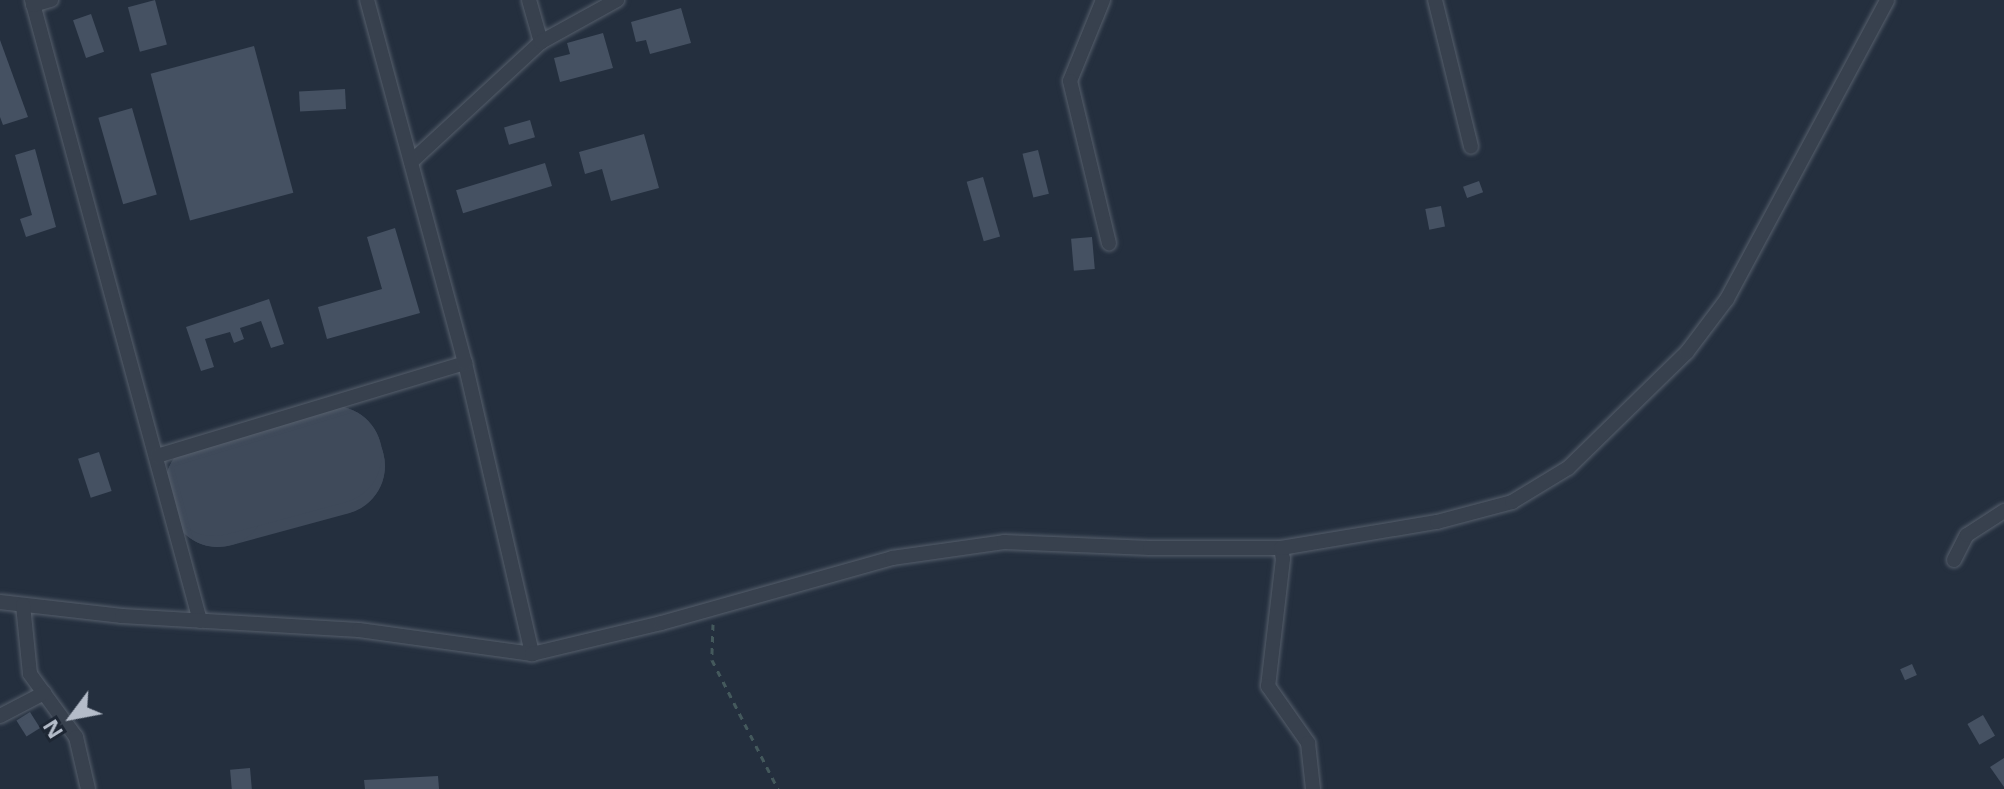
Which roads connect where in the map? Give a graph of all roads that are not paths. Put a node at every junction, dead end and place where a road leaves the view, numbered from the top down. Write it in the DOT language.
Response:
graph roads {
  1 [pos="51,0"];
  2 [pos="367,0"];
  3 [pos="529,0"];
  4 [pos="617,0"];
  5 [pos="1103,0"];
  6 [pos="1435,0"];
  7 [pos="1887,0"];
  8 [pos="33,3"];
  9 [pos="541,42"];
  10 [pos="1471,147"];
  11 [pos="411,162"];
  12 [pos="1109,243"];
  13 [pos="465,363"];
  14 [pos="157,456"];
  15 [pos="2004,511"];
  16 [pos="1281,548"];
  17 [pos="1954,560"];
  18 [pos="0,602"];
  19 [pos="23,605"];
  20 [pos="200,621"];
  21 [pos="532,654"];
  22 [pos="44,693"];
  23 [pos="0,716"];
  24 [pos="88,789"];
  25 [pos="1313,789"];
  1 -- 8 [label="street"];
  2 -- 11 [label="street"];
  3 -- 9 [label="street"];
  4 -- 9 [label="street"];
  5 -- 12 [label="street"];
  6 -- 10 [label="street"];
  7 -- 16 [label="street"];
  8 -- 14 [label="street"];
  9 -- 11 [label="street"];
  11 -- 13 [label="street"];
  13 -- 14 [label="street"];
  13 -- 21 [label="street"];
  14 -- 20 [label="street"];
  15 -- 17 [label="street"];
  16 -- 21 [label="street"];
  16 -- 25 [label="street"];
  18 -- 19 [label="street"];
  19 -- 20 [label="street"];
  19 -- 22 [label="street"];
  20 -- 21 [label="street"];
  22 -- 23 [label="street"];
  22 -- 24 [label="street"];
}
